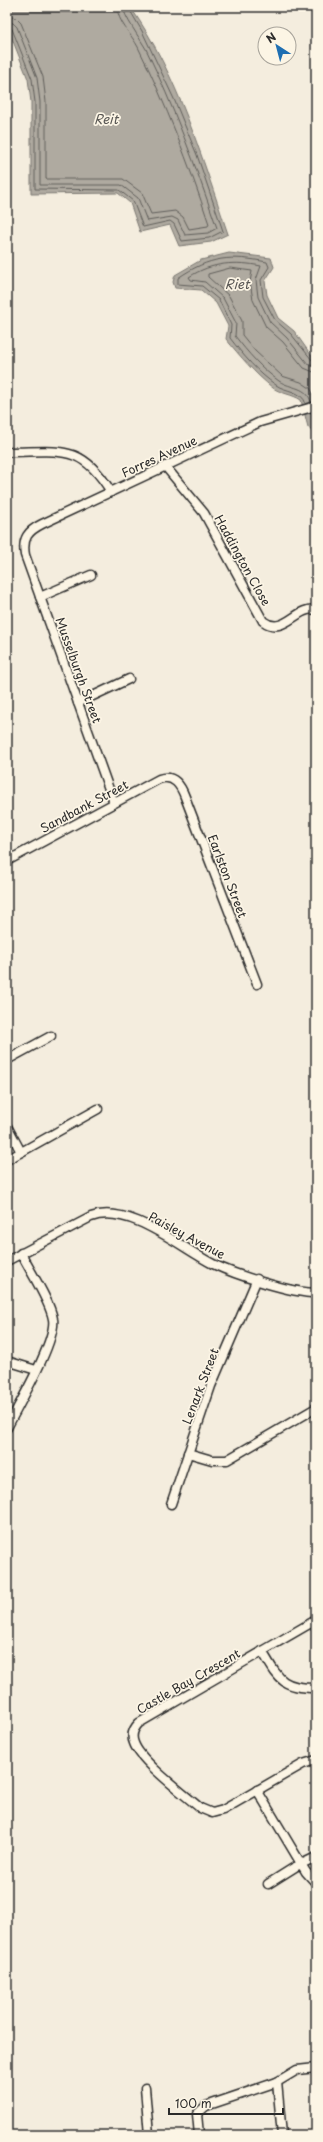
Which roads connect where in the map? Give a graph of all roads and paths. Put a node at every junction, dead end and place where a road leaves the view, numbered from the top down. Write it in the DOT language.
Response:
graph roads {
  1 [pos="316,406"];
  2 [pos="7,452"];
  3 [pos="165,466"];
  4 [pos="111,492"];
  5 [pos="24,544"];
  6 [pos="91,575"];
  7 [pos="40,597"];
  8 [pos="316,610"];
  9 [pos="129,680"];
  10 [pos="78,703"];
  11 [pos="173,780"];
  12 [pos="114,803"];
  13 [pos="7,860"];
  14 [pos="257,984"];
  15 [pos="51,1036"];
  16 [pos="7,1060"];
  17 [pos="98,1109"];
  18 [pos="7,1126"];
  19 [pos="21,1152"];
  20 [pos="7,1160"];
  21 [pos="21,1253"];
  22 [pos="7,1261"];
  23 [pos="257,1279"];
  24 [pos="316,1293"];
  25 [pos="7,1361"];
  26 [pos="36,1370"];
  27 [pos="316,1408"];
  28 [pos="7,1428"];
  29 [pos="188,1453"];
  30 [pos="171,1504"];
  31 [pos="316,1620"];
  32 [pos="262,1651"];
  33 [pos="316,1688"];
  34 [pos="316,1760"];
  35 [pos="257,1790"];
  36 [pos="316,1857"];
  37 [pos="301,1864"];
  38 [pos="268,1884"];
  39 [pos="316,1884"];
  40 [pos="316,2068"];
  41 [pos="277,2082"];
  42 [pos="145,2088"];
  43 [pos="150,2135"];
  44 [pos="199,2135"];
  45 [pos="282,2135"];
  1 -- 3 [label="street, Forres Avenue"];
  2 -- 4 [label="street"];
  3 -- 4 [label="street, Forres Avenue"];
  3 -- 8 [label="street, Haddington Close"];
  4 -- 5 [label="street, Forres Avenue"];
  5 -- 7 [label="street, Musselburgh Street"];
  6 -- 7 [label="street"];
  7 -- 10 [label="street, Musselburgh Street"];
  9 -- 10 [label="street"];
  10 -- 12 [label="street, Musselburgh Street"];
  11 -- 12 [label="street, Sandbank Street"];
  11 -- 14 [label="street, Earlston Street"];
  12 -- 13 [label="street, Sandbank Street"];
  15 -- 16 [label="street"];
  17 -- 19 [label="street"];
  18 -- 19 [label="street"];
  19 -- 20 [label="street"];
  21 -- 22 [label="street, Paisley Avenue"];
  21 -- 23 [label="street, Paisley Avenue"];
  21 -- 26 [label="street"];
  23 -- 24 [label="street, Paisley Avenue"];
  23 -- 29 [label="street, Lenark Street"];
  25 -- 26 [label="street"];
  26 -- 28 [label="street"];
  27 -- 29 [label="street"];
  29 -- 30 [label="street, Lenark Street"];
  31 -- 32 [label="street, Castle Bay Crescent"];
  32 -- 33 [label="street"];
  32 -- 35 [label="street, Castle Bay Crescent"];
  34 -- 35 [label="street, Castle Bay Crescent"];
  35 -- 37 [label="street"];
  36 -- 37 [label="street"];
  37 -- 38 [label="street"];
  37 -- 39 [label="street"];
  40 -- 41 [label="street"];
  41 -- 44 [label="street"];
  41 -- 45 [label="street"];
  42 -- 43 [label="street"];
}
